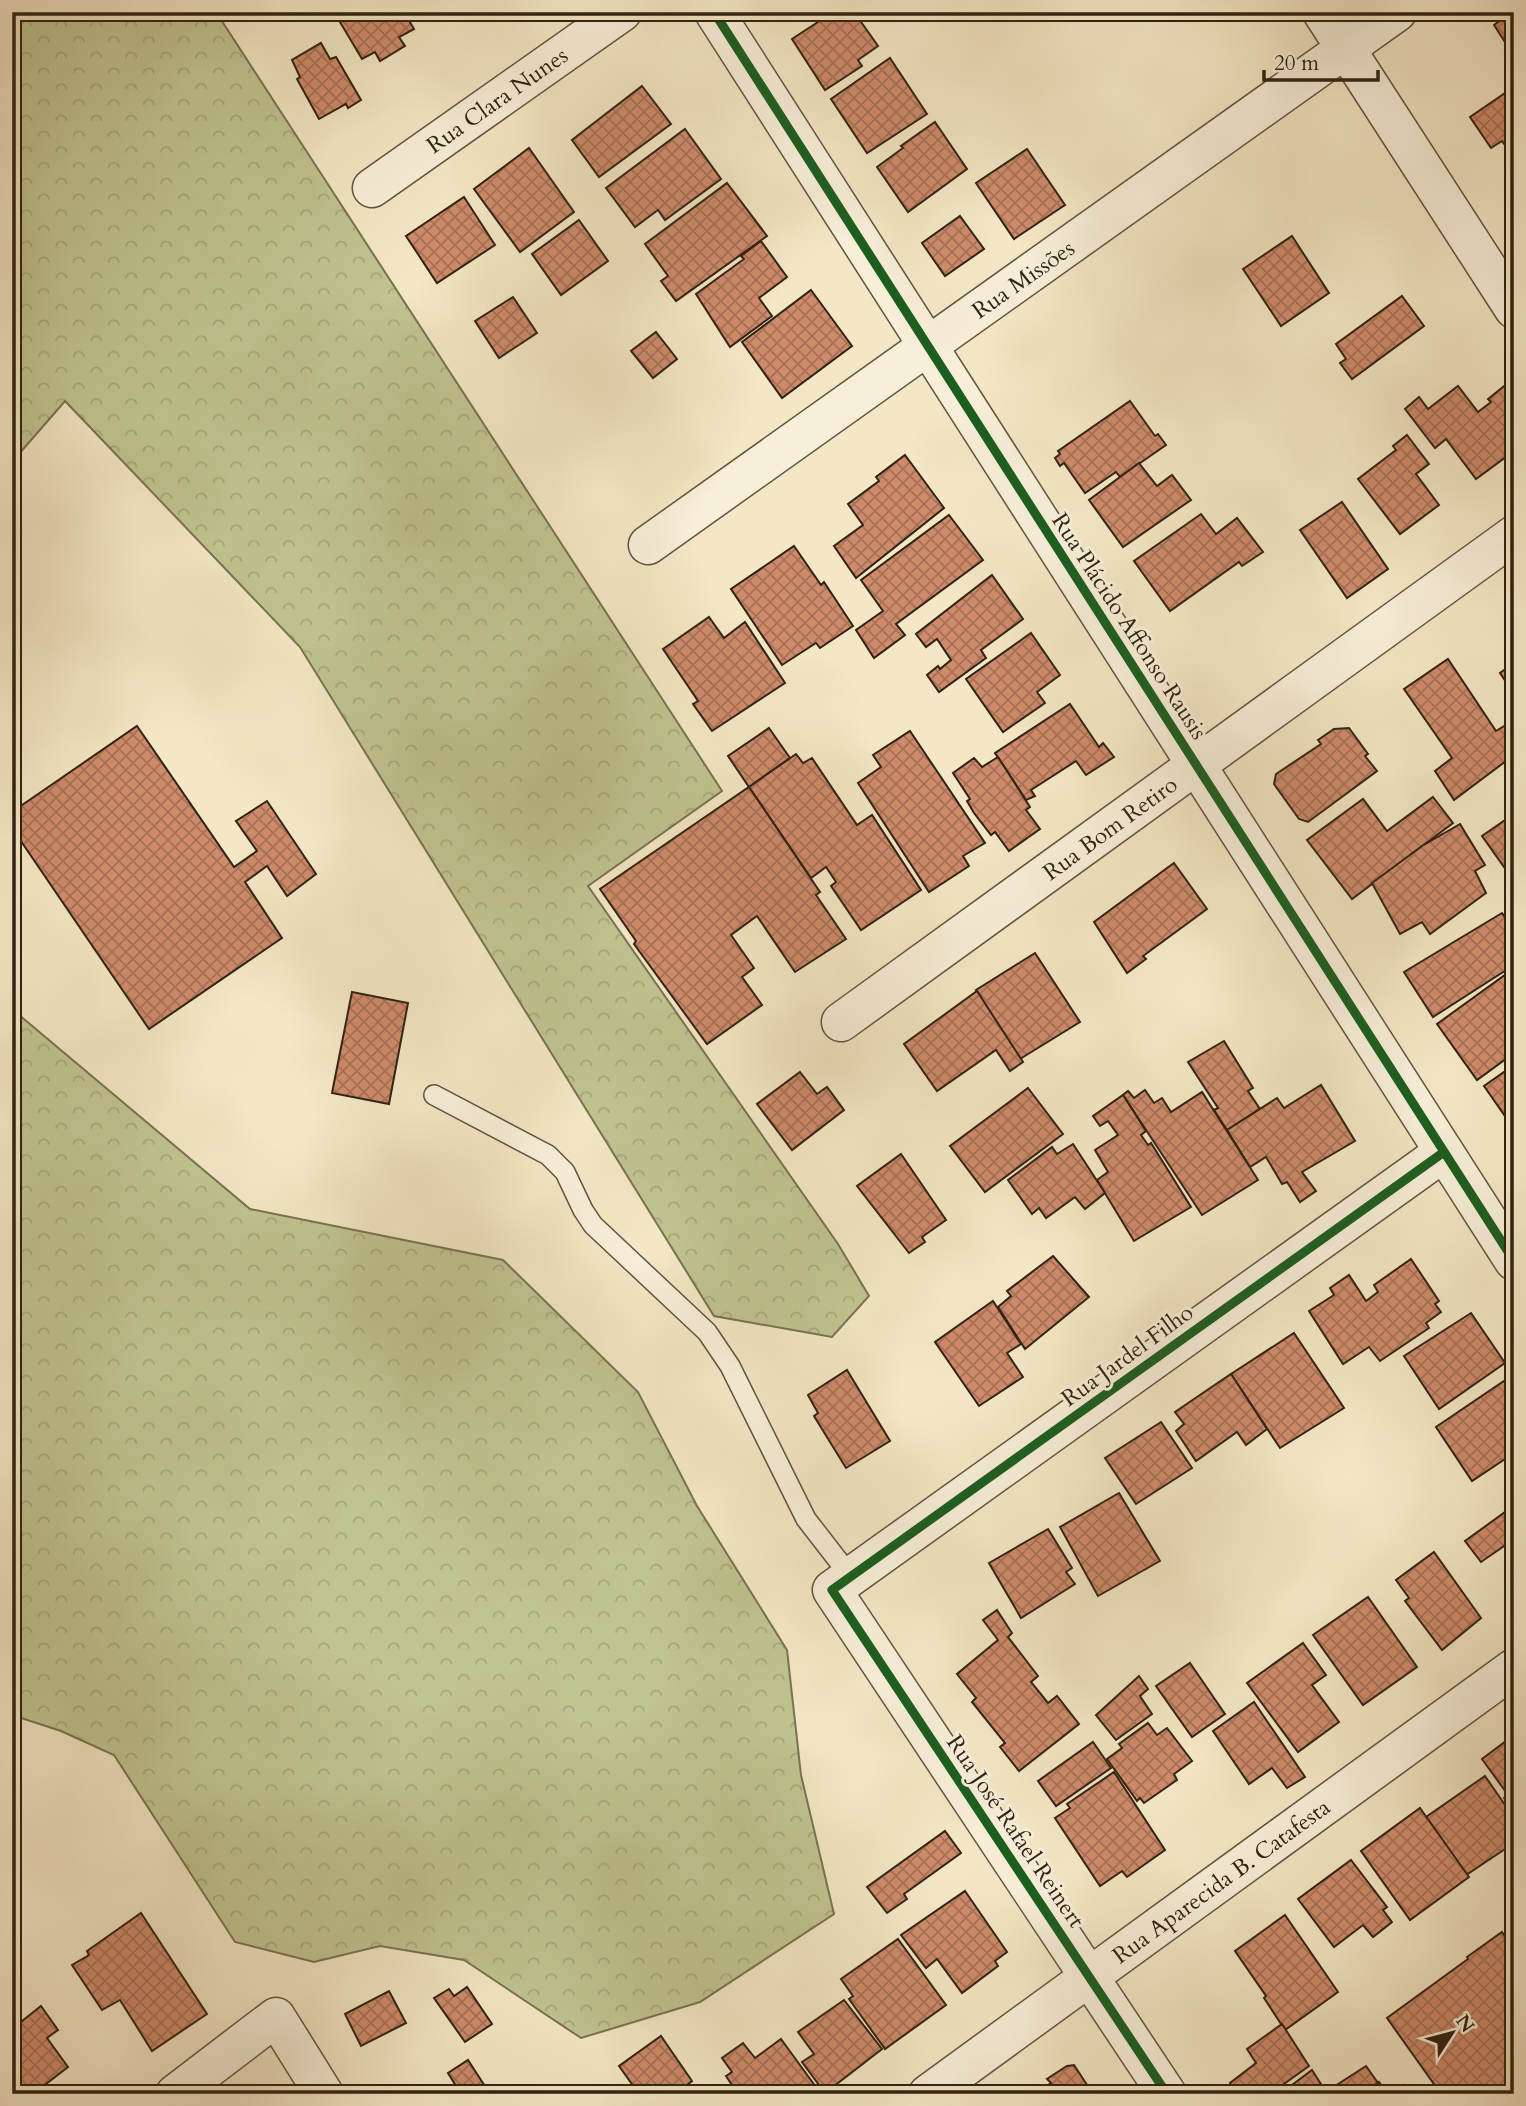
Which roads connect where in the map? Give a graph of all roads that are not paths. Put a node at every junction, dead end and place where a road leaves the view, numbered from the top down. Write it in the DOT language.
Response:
graph roads {
  1 [pos="622,12"];
  2 [pos="714,12"];
  3 [pos="1322,12"];
  4 [pos="1397,12"];
  5 [pos="1346,49"];
  6 [pos="372,188"];
  7 [pos="1514,309"];
  8 [pos="928,346"];
  9 [pos="1514,534"];
  10 [pos="648,545"];
  11 [pos="1196,765"];
  12 [pos="841,1023"];
  13 [pos="434,1095"];
  14 [pos="1444,1152"];
  15 [pos="1514,1261"];
  16 [pos="841,1583"];
  17 [pos="1514,1668"];
  18 [pos="1089,1977"];
  19 [pos="176,2094"];
  20 [pos="324,2094"];
  21 [pos="928,2094"];
  22 [pos="1167,2094"];
  1 -- 6 [label="street, Rua Clara Nunes"];
  2 -- 8 [label="street, Rua Plácido Affonso Rausis"];
  3 -- 5 [label="street"];
  4 -- 5 [label="street, Rua Missões"];
  5 -- 7 [label="street"];
  5 -- 8 [label="street, Rua Missões"];
  8 -- 10 [label="street, Rua Missões"];
  8 -- 11 [label="street, Rua Plácido Affonso Rausis"];
  9 -- 11 [label="street, Rua Bom Retiro"];
  11 -- 12 [label="street, Rua Bom Retiro"];
  11 -- 14 [label="street, Rua Plácido Affonso Rausis"];
  13 -- 16 [label="lane"];
  14 -- 15 [label="street, Rua Plácido Affonso Rausis"];
  14 -- 16 [label="street, Rua Jardel Filho"];
  16 -- 18 [label="street, Rua José Rafael Reinert"];
  17 -- 18 [label="street, Rua Aparecida B. Catafesta"];
  18 -- 21 [label="street, Rua Aparecida B. Catafesta"];
  18 -- 22 [label="street, Rua José Rafael Reinert"];
  19 -- 20 [label="street"];
}
